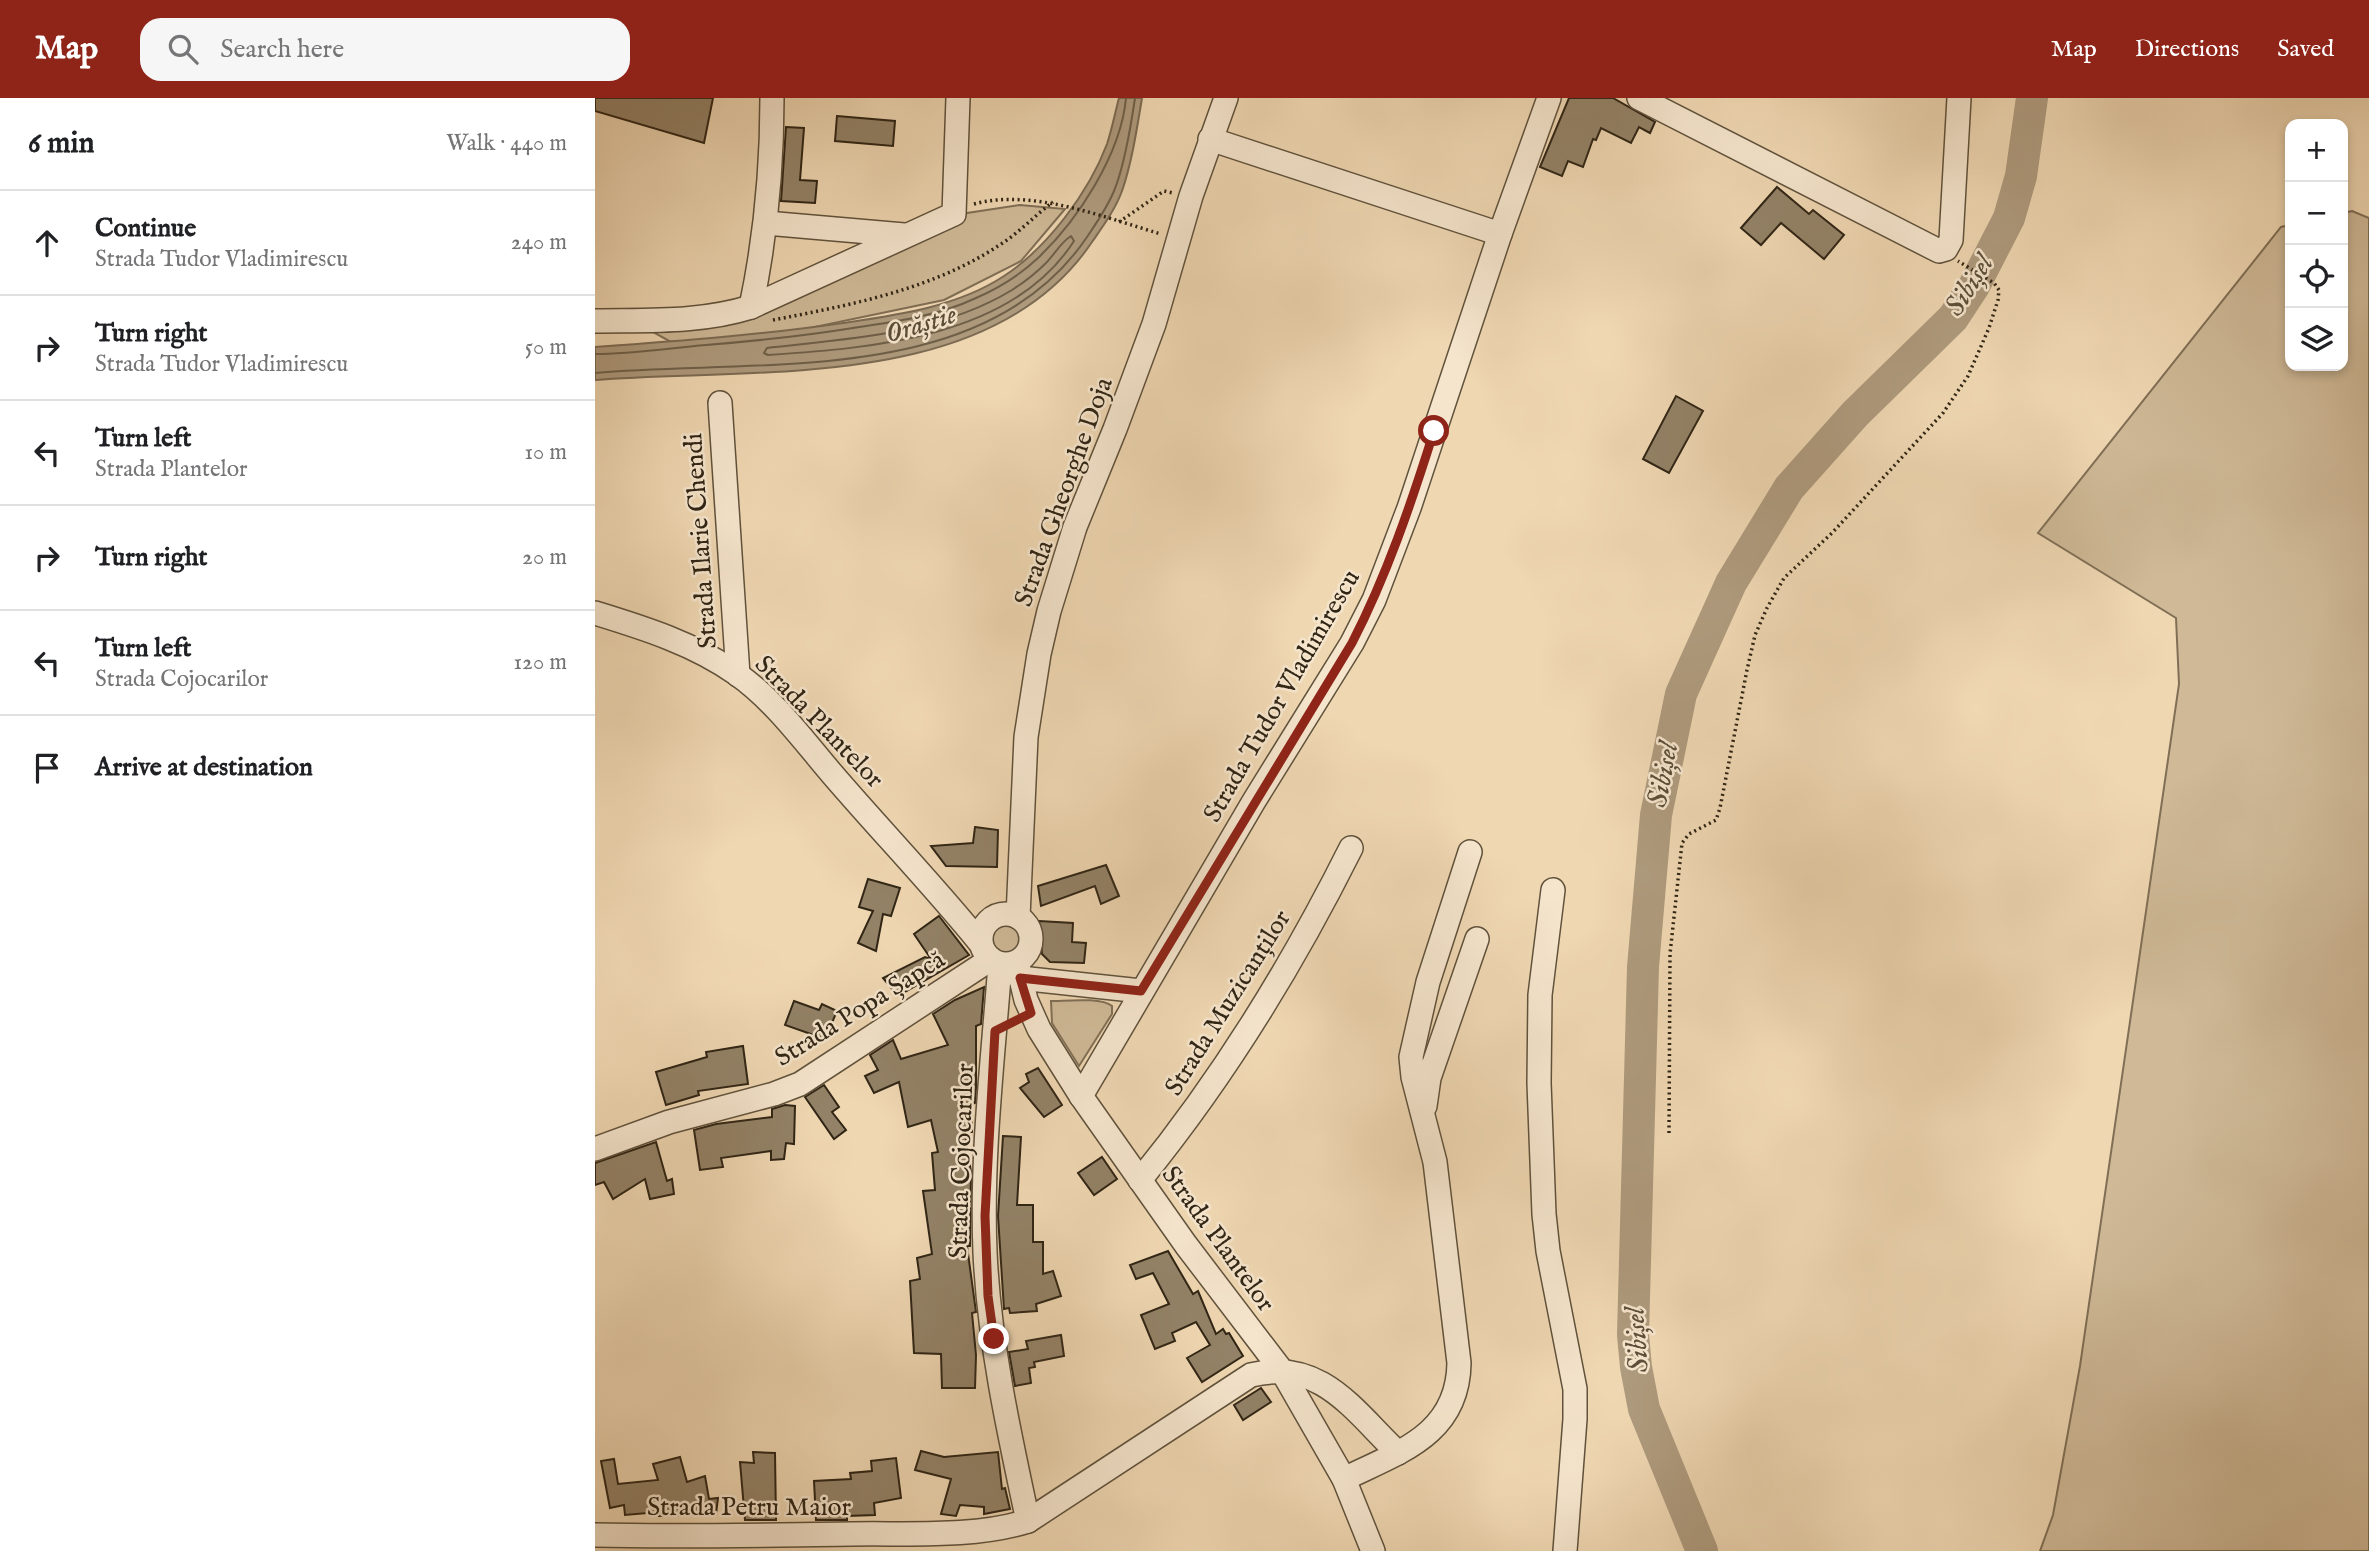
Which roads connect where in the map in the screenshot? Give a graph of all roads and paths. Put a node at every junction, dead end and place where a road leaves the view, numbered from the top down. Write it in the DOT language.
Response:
graph roads {
  1 [pos="772,98"];
  2 [pos="958,98"];
  3 [pos="1226,98"];
  4 [pos="1549,98"];
  5 [pos="1639,98"];
  6 [pos="1959,98"];
  7 [pos="1210,139"];
  8 [pos="1191,197"];
  9 [pos="1053,202"];
  10 [pos="954,214"];
  11 [pos="1116,221"];
  12 [pos="766,223"];
  13 [pos="1500,234"];
  14 [pos="907,235"];
  15 [pos="1179,240"];
  16 [pos="1954,258"];
  17 [pos="757,314"];
  18 [pos="595,321"];
  19 [pos="720,403"];
  20 [pos="595,613"];
  21 [pos="738,674"];
  22 [pos="1351,848"];
  23 [pos="1470,852"];
  24 [pos="1553,890"];
  25 [pos="938,891"];
  26 [pos="1018,917"];
  27 [pos="993,918"];
  28 [pos="1477,939"];
  29 [pos="1002,962"];
  30 [pos="1141,991"];
  31 [pos="1031,1013"];
  32 [pos="995,1031"];
  33 [pos="1081,1096"];
  34 [pos="1424,1118"];
  35 [pos="1669,1133"];
  36 [pos="595,1149"];
  37 [pos="1140,1180"];
  38 [pos="1282,1371"];
  39 [pos="1398,1453"];
  40 [pos="1344,1479"];
  41 [pos="1028,1521"];
  42 [pos="595,1535"];
  43 [pos="902,1543"];
  44 [pos="1373,1551"];
  45 [pos="1565,1551"];
  1 -- 12 [label="street"];
  2 -- 10 [label="street"];
  3 -- 7 [label="street, Strada Gheorghe Doja"];
  4 -- 13 [label="street, Strada Tudor Vladimirescu"];
  5 -- 6 [label="street"];
  7 -- 8 [label="street, Strada Gheorghe Doja"];
  7 -- 13 [label="street"];
  8 -- 11 [label="path"];
  8 -- 15 [label="street, Strada Gheorghe Doja"];
  9 -- 10 [label="path"];
  9 -- 11 [label="path"];
  9 -- 17 [label="path"];
  10 -- 14 [label="street"];
  11 -- 15 [label="path"];
  12 -- 14 [label="street"];
  12 -- 17 [label="street"];
  13 -- 30 [label="street, Strada Tudor Vladimirescu"];
  14 -- 17 [label="street"];
  15 -- 26 [label="street, Strada Gheorghe Doja"];
  16 -- 35 [label="path"];
  17 -- 18 [label="street"];
  19 -- 21 [label="street, Strada Ilarie Chendi"];
  20 -- 21 [label="street, Strada Plantelor"];
  21 -- 25 [label="street, Strada Plantelor"];
  22 -- 37 [label="street, Strada Muzicanților"];
  23 -- 34 [label="street"];
  24 -- 45 [label="street"];
  25 -- 27 [label="street, Strada Plantelor"];
  25 -- 29 [label="street, Strada Plantelor"];
  26 -- 27 [label="street"];
  26 -- 29 [label="street"];
  27 -- 29 [label="street"];
  28 -- 34 [label="street"];
  29 -- 30 [label="street"];
  29 -- 31 [label="street, Strada Plantelor"];
  29 -- 32 [label="street, Strada Cojocarilor"];
  29 -- 36 [label="street, Strada Popa Șapcă"];
  30 -- 33 [label="street, Strada Tudor Vladimirescu"];
  31 -- 32 [label="street"];
  31 -- 33 [label="street, Strada Plantelor"];
  32 -- 41 [label="street, Strada Cojocarilor"];
  33 -- 37 [label="street, Strada Plantelor"];
  34 -- 39 [label="street"];
  37 -- 38 [label="street, Strada Plantelor"];
  38 -- 39 [label="street"];
  38 -- 40 [label="street, Strada Plantelor"];
  38 -- 41 [label="street"];
  39 -- 40 [label="street"];
  40 -- 44 [label="street, Strada Plantelor"];
  41 -- 43 [label="street, Strada Petru Maior"];
  42 -- 43 [label="street, Strada Petru Maior"];
}
